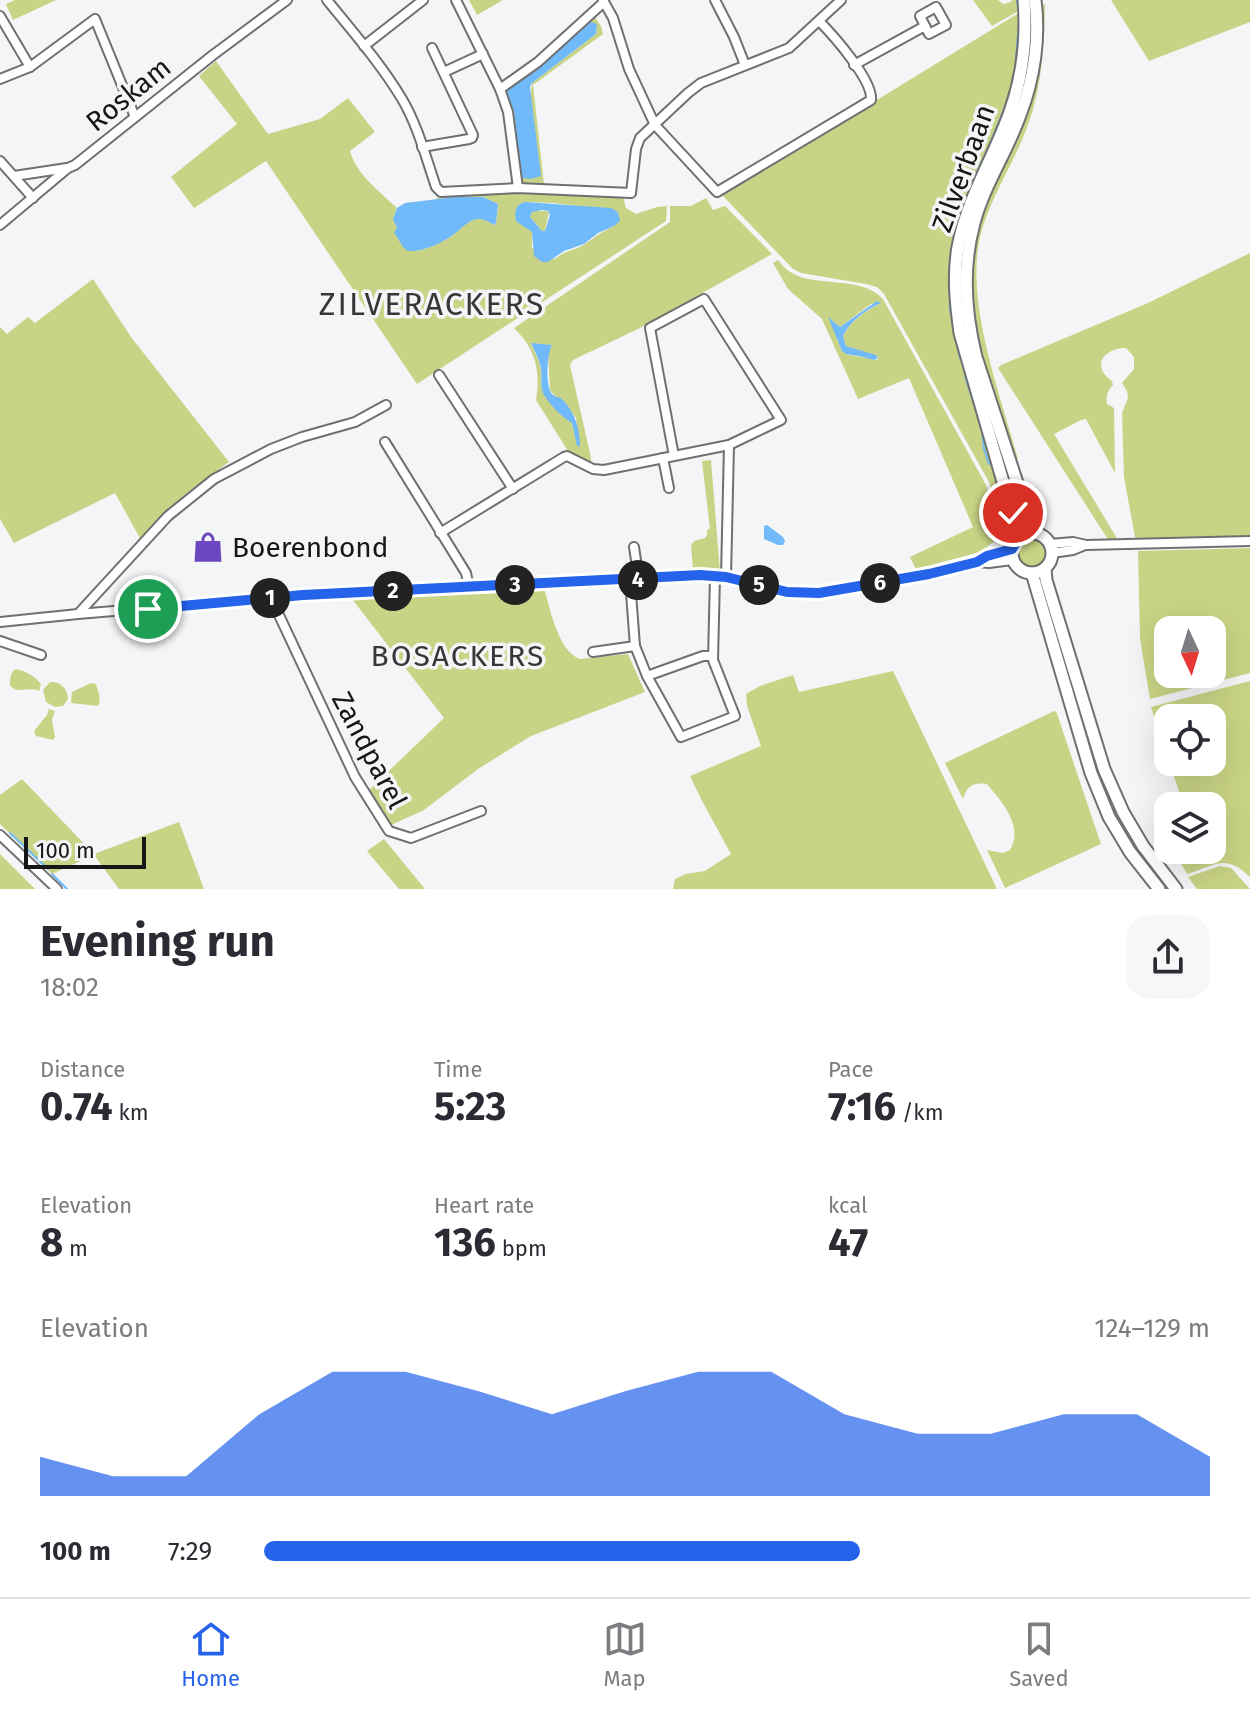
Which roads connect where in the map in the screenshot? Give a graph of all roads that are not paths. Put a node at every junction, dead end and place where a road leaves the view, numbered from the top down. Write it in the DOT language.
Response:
graph roads {
  1 [pos="287,0"];
  2 [pos="327,0"];
  3 [pos="423,0"];
  4 [pos="456,0"];
  5 [pos="715,0"];
  6 [pos="841,0"];
  7 [pos="1024,0"];
  8 [pos="1035,0"];
  9 [pos="604,1"];
  10 [pos="0,16"];
  11 [pos="819,21"];
  12 [pos="925,26"];
  13 [pos="364,46"];
  14 [pos="432,48"];
  15 [pos="483,54"];
  16 [pos="745,65"];
  17 [pos="854,65"];
  18 [pos="30,67"];
  19 [pos="444,72"];
  20 [pos="0,79"];
  21 [pos="500,89"];
  22 [pos="135,117"];
  23 [pos="655,125"];
  24 [pos="422,147"];
  25 [pos="0,161"];
  26 [pos="68,168"];
  27 [pos="14,176"];
  28 [pos="518,188"];
  29 [pos="33,198"];
  30 [pos="0,225"];
  31 [pos="439,375"];
  32 [pos="386,405"];
  33 [pos="385,442"];
  34 [pos="729,445"];
  35 [pos="674,456"];
  36 [pos="663,458"];
  37 [pos="669,488"];
  38 [pos="513,489"];
  39 [pos="1033,532"];
  40 [pos="440,533"];
  41 [pos="1019,537"];
  42 [pos="1250,541"];
  43 [pos="634,547"];
  44 [pos="1051,548"];
  45 [pos="1012,554"];
  46 [pos="1045,569"];
  47 [pos="1032,573"];
  48 [pos="715,576"];
  49 [pos="726,577"];
  50 [pos="634,580"];
  51 [pos="469,587"];
  52 [pos="271,598"];
  53 [pos="78,614"];
  54 [pos="0,622"];
  55 [pos="0,641"];
  56 [pos="635,646"];
  57 [pos="593,652"];
  58 [pos="41,655"];
  59 [pos="713,656"];
  60 [pos="647,676"];
  61 [pos="481,811"];
  62 [pos="0,835"];
  63 [pos="57,889"];
  64 [pos="1159,889"];
  65 [pos="1176,889"];
  1 -- 22 [label="street, Roskam"];
  2 -- 13 [label="street"];
  3 -- 13 [label="street"];
  4 -- 15 [label="street"];
  5 -- 16 [label="street"];
  6 -- 11 [label="street"];
  7 -- 41 [label="main road, Zilverbaan"];
  8 -- 39 [label="main road, Zilverbaan"];
  9 -- 21 [label="street"];
  9 -- 23 [label="street"];
  10 -- 18 [label="street"];
  11 -- 16 [label="street"];
  11 -- 17 [label="street"];
  12 -- 17 [label="street"];
  13 -- 24 [label="street"];
  14 -- 19 [label="street"];
  15 -- 19 [label="street"];
  15 -- 21 [label="street"];
  16 -- 23 [label="street"];
  17 -- 23 [label="street"];
  18 -- 20 [label="street"];
  18 -- 22 [label="street"];
  19 -- 24 [label="street"];
  21 -- 28 [label="street"];
  22 -- 26 [label="street, Roskam"];
  23 -- 28 [label="street"];
  24 -- 28 [label="street"];
  25 -- 27 [label="street"];
  26 -- 27 [label="street"];
  26 -- 29 [label="street, Roskam"];
  27 -- 29 [label="street"];
  29 -- 30 [label="street, Roskam"];
  31 -- 38 [label="street"];
  32 -- 53 [label="street"];
  33 -- 40 [label="street"];
  34 -- 35 [label="street"];
  34 -- 35 [label="street"];
  34 -- 49 [label="street"];
  35 -- 36 [label="street"];
  36 -- 37 [label="street"];
  36 -- 38 [label="street"];
  38 -- 40 [label="street"];
  39 -- 41 [label="main road"];
  39 -- 44 [label="main road"];
  40 -- 51 [label="street"];
  41 -- 45 [label="main road"];
  42 -- 44 [label="street"];
  43 -- 50 [label="street"];
  44 -- 46 [label="main road"];
  45 -- 47 [label="main road"];
  45 -- 49 [label="street"];
  46 -- 47 [label="main road"];
  46 -- 65 [label="main road"];
  47 -- 64 [label="main road"];
  48 -- 49 [label="street"];
  48 -- 50 [label="street"];
  48 -- 59 [label="street"];
  50 -- 51 [label="street"];
  50 -- 56 [label="street"];
  51 -- 52 [label="street"];
  52 -- 53 [label="street"];
  52 -- 61 [label="street, Zandparel"];
  53 -- 54 [label="street"];
  55 -- 58 [label="street"];
  56 -- 57 [label="street"];
  56 -- 60 [label="street"];
  59 -- 60 [label="street"];
  59 -- 60 [label="street"];
  62 -- 63 [label="street"];
}
